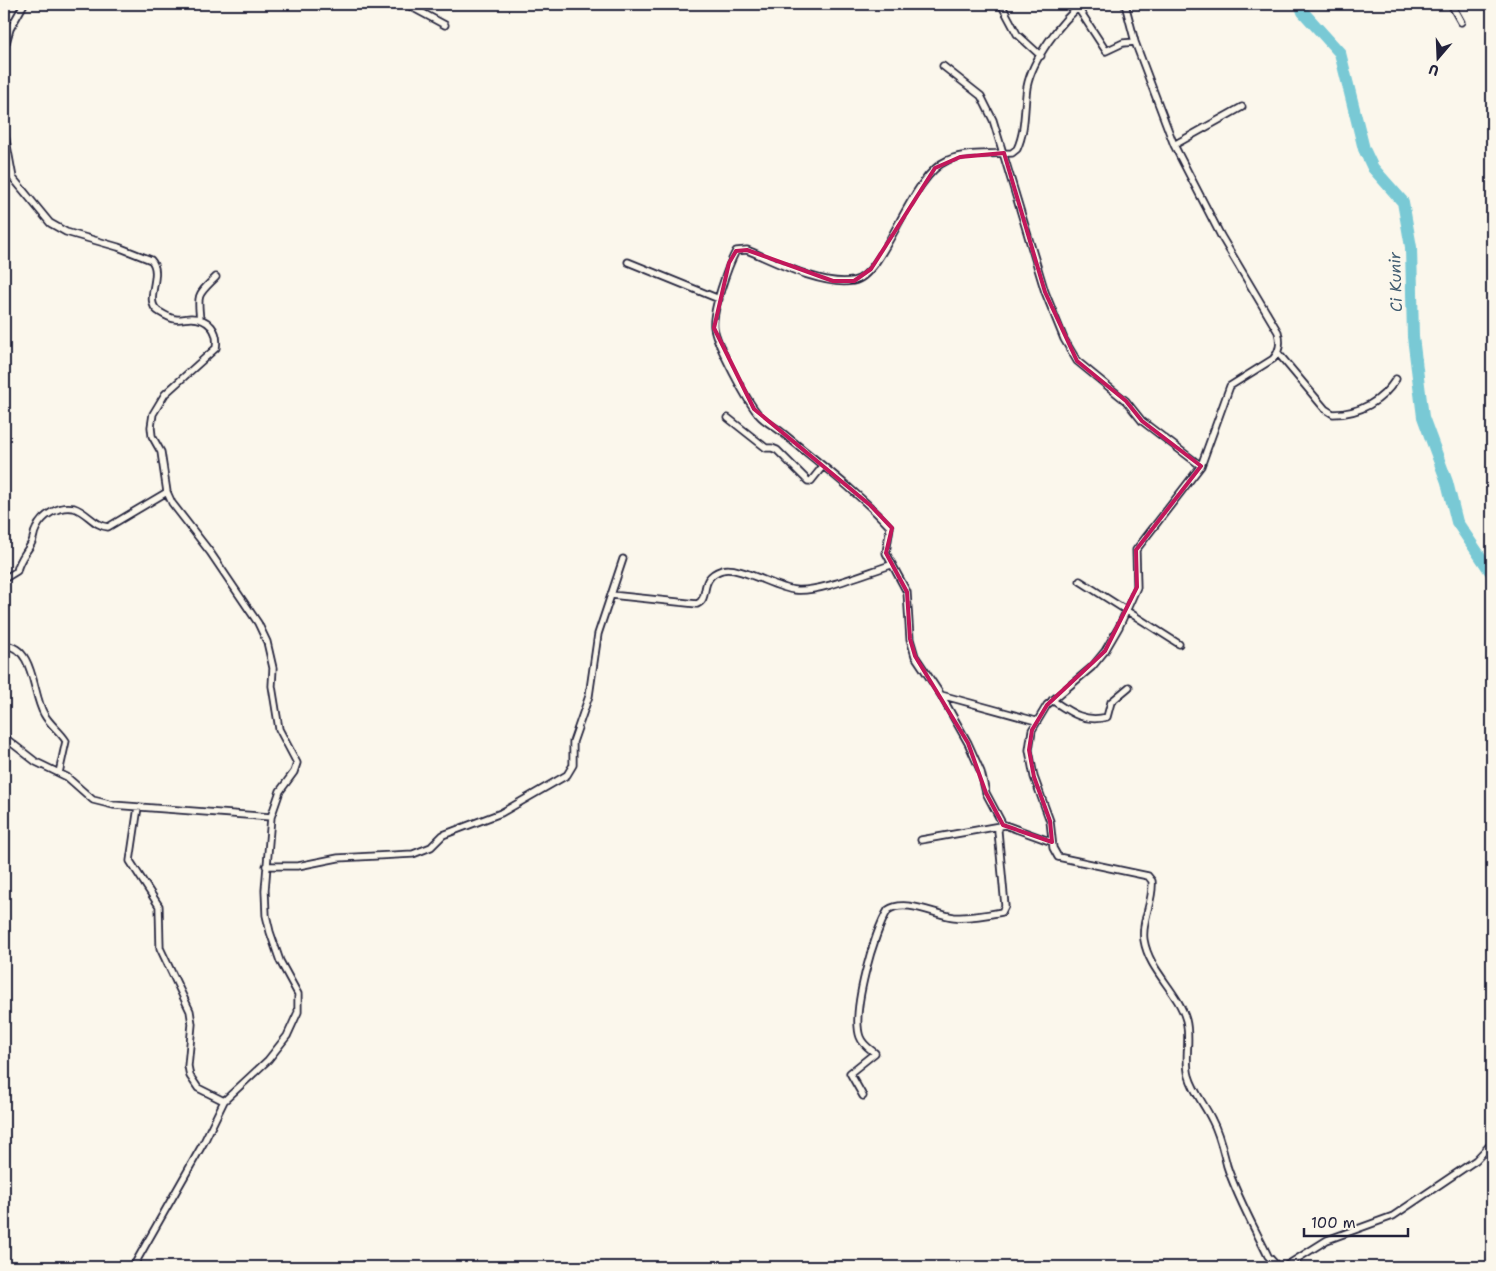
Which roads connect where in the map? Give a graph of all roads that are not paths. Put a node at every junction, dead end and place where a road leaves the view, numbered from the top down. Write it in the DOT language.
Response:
graph roads {
  1 [pos="24,4"];
  2 [pos="406,4"];
  3 [pos="1001,4"];
  4 [pos="1126,4"];
  5 [pos="1451,4"];
  6 [pos="1080,6"];
  7 [pos="1461,22"];
  8 [pos="446,25"];
  9 [pos="1135,42"];
  10 [pos="4,50"];
  11 [pos="1041,56"];
  12 [pos="944,66"];
  13 [pos="1242,107"];
  14 [pos="4,129"];
  15 [pos="1174,145"];
  16 [pos="1004,153"];
  17 [pos="628,262"];
  18 [pos="216,277"];
  19 [pos="719,299"];
  20 [pos="200,319"];
  21 [pos="1278,353"];
  22 [pos="1396,379"];
  23 [pos="728,418"];
  24 [pos="823,466"];
  25 [pos="1201,466"];
  26 [pos="167,492"];
  27 [pos="623,559"];
  28 [pos="891,565"];
  29 [pos="4,579"];
  30 [pos="1080,581"];
  31 [pos="611,595"];
  32 [pos="1128,610"];
  33 [pos="1179,644"];
  34 [pos="4,645"];
  35 [pos="1129,687"];
  36 [pos="941,695"];
  37 [pos="1052,700"];
  38 [pos="1036,721"];
  39 [pos="4,737"];
  40 [pos="59,773"];
  41 [pos="138,807"];
  42 [pos="271,817"];
  43 [pos="1002,826"];
  44 [pos="921,840"];
  45 [pos="1052,842"];
  46 [pos="266,866"];
  47 [pos="863,1096"];
  48 [pos="224,1101"];
  49 [pos="1492,1143"];
  50 [pos="133,1267"];
  51 [pos="1278,1267"];
  52 [pos="1284,1267"];
  1 -- 10 [label="street"];
  2 -- 8 [label="street"];
  3 -- 11 [label="street"];
  4 -- 9 [label="street"];
  5 -- 7 [label="street"];
  6 -- 9 [label="street"];
  6 -- 11 [label="street"];
  9 -- 15 [label="street"];
  11 -- 16 [label="street"];
  12 -- 16 [label="street"];
  13 -- 15 [label="street"];
  14 -- 20 [label="street"];
  15 -- 21 [label="street"];
  16 -- 19 [label="street"];
  16 -- 25 [label="street"];
  17 -- 19 [label="street"];
  18 -- 20 [label="street"];
  19 -- 24 [label="street"];
  20 -- 26 [label="street"];
  21 -- 22 [label="street"];
  21 -- 25 [label="street"];
  23 -- 24 [label="street"];
  24 -- 28 [label="street"];
  25 -- 32 [label="street"];
  26 -- 29 [label="street"];
  26 -- 42 [label="street"];
  27 -- 31 [label="street"];
  28 -- 31 [label="street"];
  28 -- 36 [label="street"];
  30 -- 32 [label="street"];
  31 -- 46 [label="street"];
  32 -- 33 [label="street"];
  32 -- 37 [label="street"];
  34 -- 40 [label="street"];
  35 -- 37 [label="street"];
  36 -- 38 [label="street"];
  36 -- 43 [label="street"];
  37 -- 38 [label="street"];
  38 -- 45 [label="street"];
  39 -- 40 [label="street"];
  40 -- 41 [label="street"];
  41 -- 42 [label="street"];
  41 -- 48 [label="street"];
  42 -- 46 [label="street"];
  43 -- 44 [label="street"];
  43 -- 45 [label="street"];
  43 -- 47 [label="street"];
  45 -- 51 [label="street"];
  46 -- 48 [label="street"];
  48 -- 50 [label="street"];
  49 -- 52 [label="street"];
}
